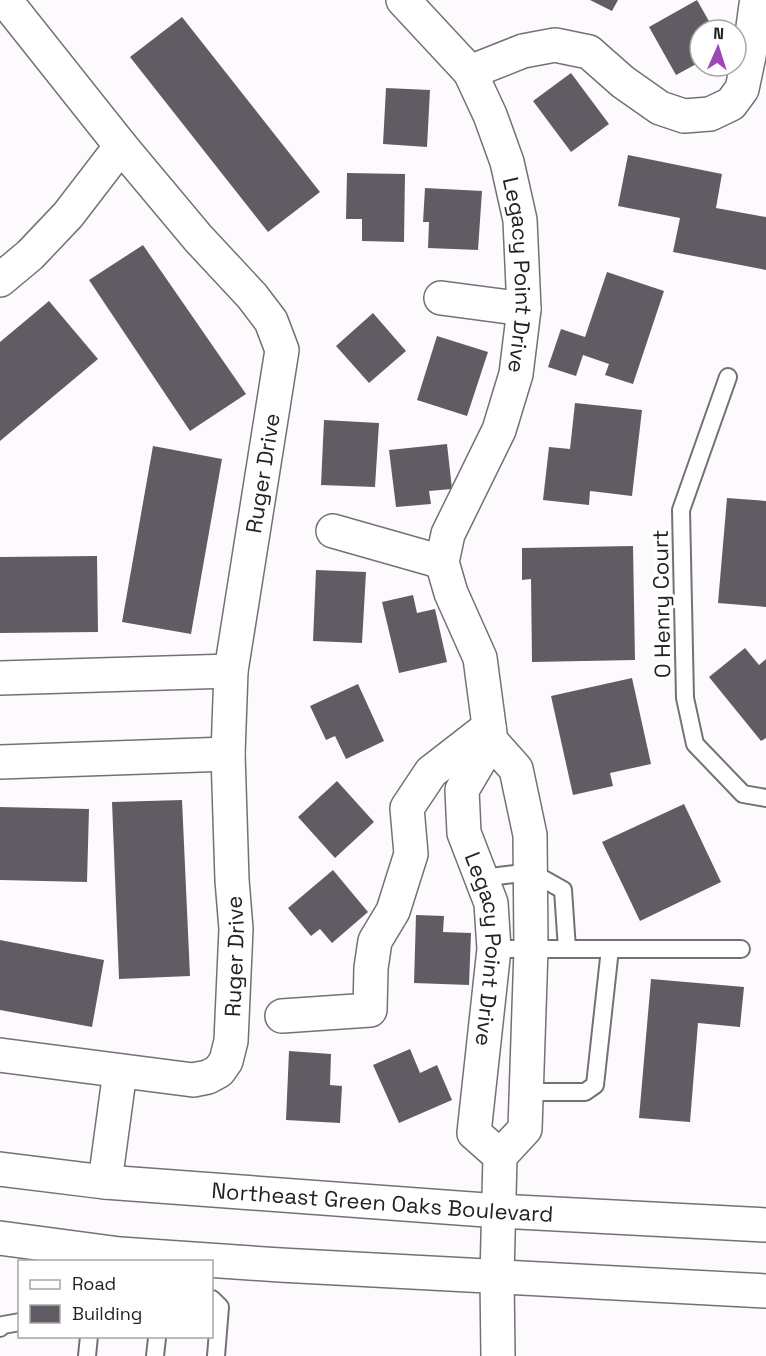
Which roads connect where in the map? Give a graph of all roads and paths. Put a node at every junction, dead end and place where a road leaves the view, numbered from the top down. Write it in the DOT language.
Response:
graph roads {
  1 [pos="5,0"];
  2 [pos="403,0"];
  3 [pos="756,5"];
  4 [pos="470,72"];
  5 [pos="121,146"];
  6 [pos="0,280"];
  7 [pos="441,298"];
  8 [pos="524,309"];
  9 [pos="728,377"];
  10 [pos="333,531"];
  11 [pos="442,562"];
  12 [pos="231,671"];
  13 [pos="0,678"];
  14 [pos="490,734"];
  15 [pos="228,754"];
  16 [pos="0,762"];
  17 [pos="766,798"];
  18 [pos="531,872"];
  19 [pos="481,878"];
  20 [pos="531,949"];
  21 [pos="567,949"];
  22 [pos="610,949"];
  23 [pos="741,949"];
  24 [pos="494,950"];
  25 [pos="282,1016"];
  26 [pos="0,1055"];
  27 [pos="120,1071"];
  28 [pos="527,1092"];
  29 [pos="500,1156"];
  30 [pos="0,1169"];
  31 [pos="105,1182"];
  32 [pos="499,1211"];
  33 [pos="766,1225"];
  34 [pos="0,1238"];
  35 [pos="198,1260"];
  36 [pos="213,1261"];
  37 [pos="497,1277"];
  38 [pos="766,1291"];
  39 [pos="213,1300"];
  40 [pos="18,1322"];
  41 [pos="0,1328"];
  42 [pos="88,1338"];
  43 [pos="154,1338"];
  44 [pos="87,1356"];
  45 [pos="155,1356"];
  46 [pos="216,1356"];
  47 [pos="498,1356"];
  1 -- 5 [label="street, Ruger Drive"];
  2 -- 4 [label="street, Legacy Point Drive"];
  3 -- 4 [label="street"];
  4 -- 8 [label="street, Legacy Point Drive"];
  5 -- 6 [label="street"];
  5 -- 12 [label="street, Ruger Drive"];
  7 -- 8 [label="street"];
  8 -- 11 [label="street, Legacy Point Drive"];
  9 -- 17 [label="lane, O Henry Court"];
  10 -- 11 [label="street"];
  11 -- 14 [label="street, Legacy Point Drive"];
  12 -- 13 [label="street"];
  12 -- 15 [label="street, Ruger Drive"];
  14 -- 18 [label="street, Legacy Point Drive"];
  14 -- 19 [label="street, Legacy Point Drive"];
  14 -- 25 [label="street"];
  15 -- 16 [label="street"];
  15 -- 27 [label="street, Ruger Drive"];
  18 -- 19 [label="lane"];
  18 -- 20 [label="street, Legacy Point Drive"];
  18 -- 21 [label="lane"];
  19 -- 24 [label="street, Legacy Point Drive"];
  20 -- 21 [label="lane"];
  20 -- 24 [label="lane"];
  20 -- 28 [label="street, Legacy Point Drive"];
  21 -- 22 [label="lane"];
  22 -- 23 [label="lane"];
  22 -- 28 [label="lane"];
  24 -- 29 [label="street, Legacy Point Drive"];
  26 -- 27 [label="street, Ruger Drive"];
  27 -- 31 [label="street"];
  28 -- 29 [label="street, Legacy Point Drive"];
  29 -- 32 [label="street"];
  30 -- 31 [label="street, Northeast Green Oaks Boulevard"];
  31 -- 32 [label="street, Northeast Green Oaks Boulevard"];
  32 -- 33 [label="street, Northeast Green Oaks Boulevard"];
  32 -- 37 [label="street"];
  34 -- 35 [label="street"];
  36 -- 37 [label="street"];
  37 -- 38 [label="street"];
  37 -- 47 [label="street"];
  39 -- 46 [label="lane"];
  40 -- 41 [label="lane"];
  42 -- 44 [label="lane"];
  43 -- 45 [label="lane"];
}
